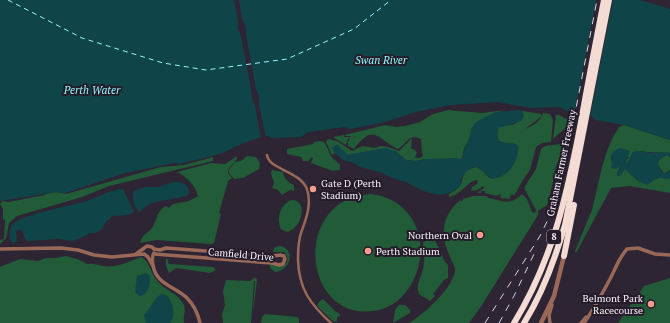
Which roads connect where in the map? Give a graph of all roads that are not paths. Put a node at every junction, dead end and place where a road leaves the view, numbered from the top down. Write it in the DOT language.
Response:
graph roads {
  1 [pos="604,0"];
  2 [pos="609,0"];
  3 [pos="579,145"];
  4 [pos="266,155"];
  5 [pos="0,249"];
  6 [pos="144,250"];
  7 [pos="154,253"];
  8 [pos="135,254"];
  9 [pos="670,255"];
  10 [pos="146,256"];
  11 [pos="564,256"];
  12 [pos="153,266"];
  13 [pos="554,296"];
  14 [pos="594,309"];
  15 [pos="200,323"];
  16 [pos="331,323"];
  17 [pos="514,323"];
  18 [pos="524,323"];
  19 [pos="541,323"];
  20 [pos="550,323"];
  21 [pos="581,323"];
  22 [pos="584,323"];
  1 -- 3 [label="highway, Graham Farmer Freeway / 8"];
  2 -- 3 [label="highway, Graham Farmer Freeway / 8"];
  3 -- 11 [label="highway"];
  3 -- 17 [label="highway, Graham Farmer Freeway / 8"];
  3 -- 18 [label="highway, Graham Farmer Freeway / 8"];
  4 -- 16 [label="street"];
  5 -- 8 [label="street"];
  6 -- 7 [label="street"];
  6 -- 8 [label="street"];
  6 -- 10 [label="street"];
  7 -- 7 [label="street, Camfield Drive"];
  7 -- 10 [label="street"];
  7 -- 12 [label="street"];
  8 -- 10 [label="street"];
  9 -- 14 [label="street"];
  10 -- 12 [label="street"];
  11 -- 13 [label="street"];
  12 -- 15 [label="street"];
  13 -- 19 [label="street"];
  13 -- 20 [label="street"];
  14 -- 21 [label="street"];
  14 -- 22 [label="street"];
}
